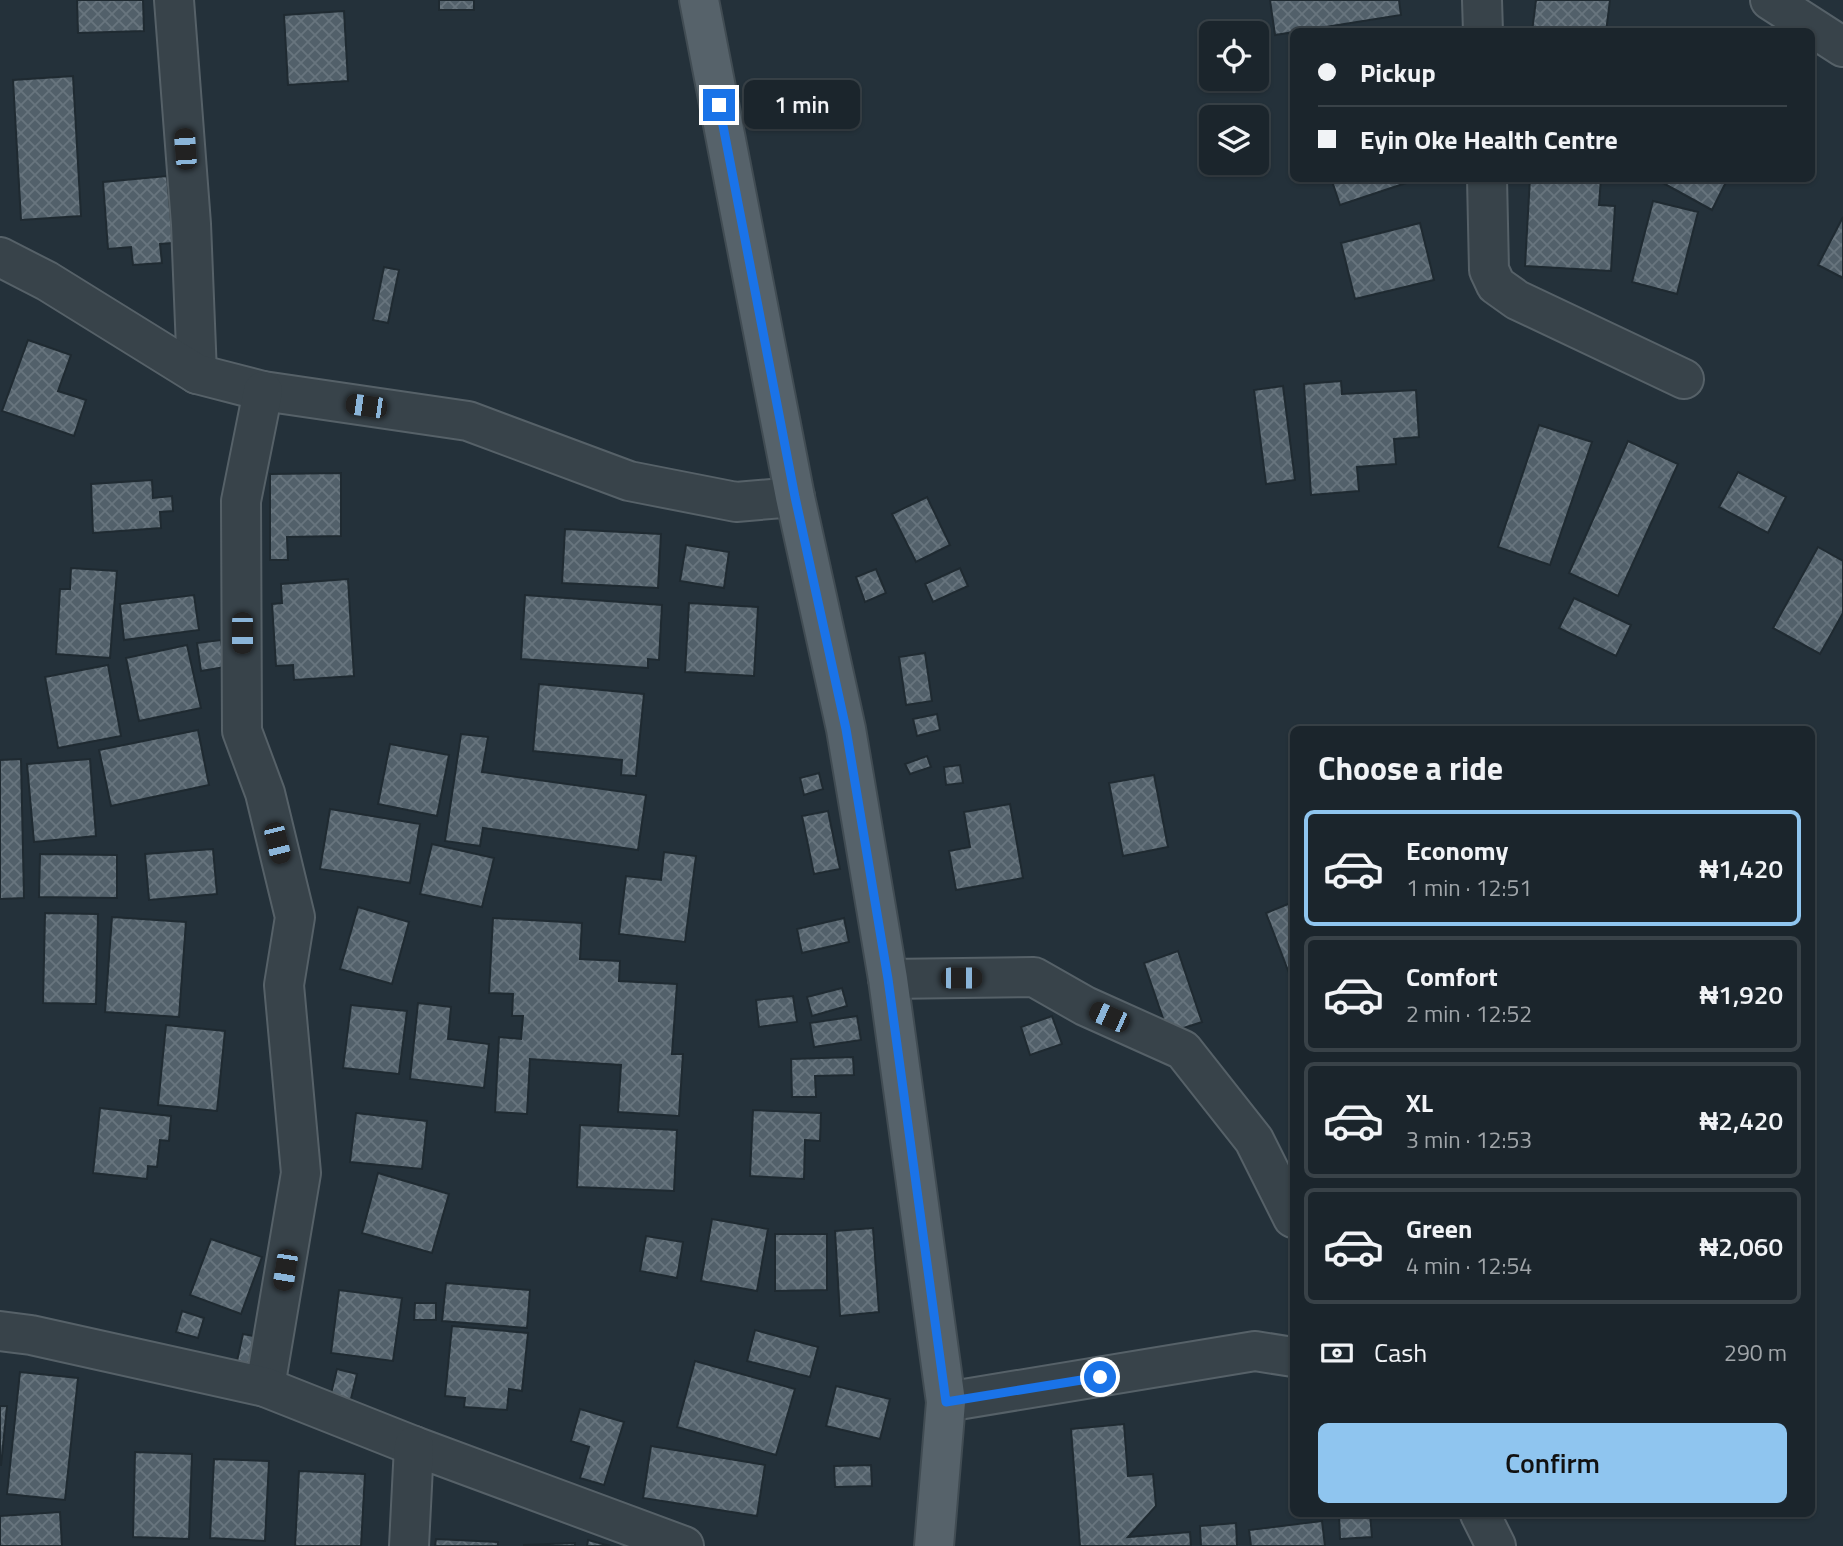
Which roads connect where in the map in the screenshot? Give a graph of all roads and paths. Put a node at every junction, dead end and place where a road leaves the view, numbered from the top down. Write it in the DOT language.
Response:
graph roads {
  1 [pos="174,0"];
  2 [pos="699,0"];
  3 [pos="1482,0"];
  4 [pos="1770,0"];
  5 [pos="1483,28"];
  6 [pos="1813,28"];
  7 [pos="1815,29"];
  8 [pos="1843,47"];
  9 [pos="1487,182"];
  10 [pos="0,257"];
  11 [pos="197,374"];
  12 [pos="1684,379"];
  13 [pos="263,391"];
  14 [pos="795,497"];
  15 [pos="888,979"];
  16 [pos="1290,1212"];
  17 [pos="0,1331"];
  18 [pos="1290,1357"];
  19 [pos="265,1387"];
  20 [pos="946,1402"];
  21 [pos="414,1446"];
  22 [pos="1482,1517"];
  23 [pos="409,1546"];
  24 [pos="684,1546"];
  25 [pos="934,1546"];
  26 [pos="1496,1546"];
  1 -- 11 [label="street"];
  2 -- 14 [label="main road"];
  3 -- 5 [label="street"];
  4 -- 6 [label="street"];
  7 -- 8 [label="street"];
  9 -- 12 [label="street"];
  10 -- 11 [label="street"];
  11 -- 13 [label="street"];
  13 -- 14 [label="street"];
  13 -- 19 [label="street"];
  14 -- 15 [label="main road"];
  15 -- 16 [label="street"];
  15 -- 20 [label="main road"];
  17 -- 19 [label="street"];
  18 -- 20 [label="street"];
  19 -- 21 [label="street"];
  20 -- 25 [label="main road"];
  21 -- 23 [label="street"];
  21 -- 24 [label="street"];
  22 -- 26 [label="street"];
}
